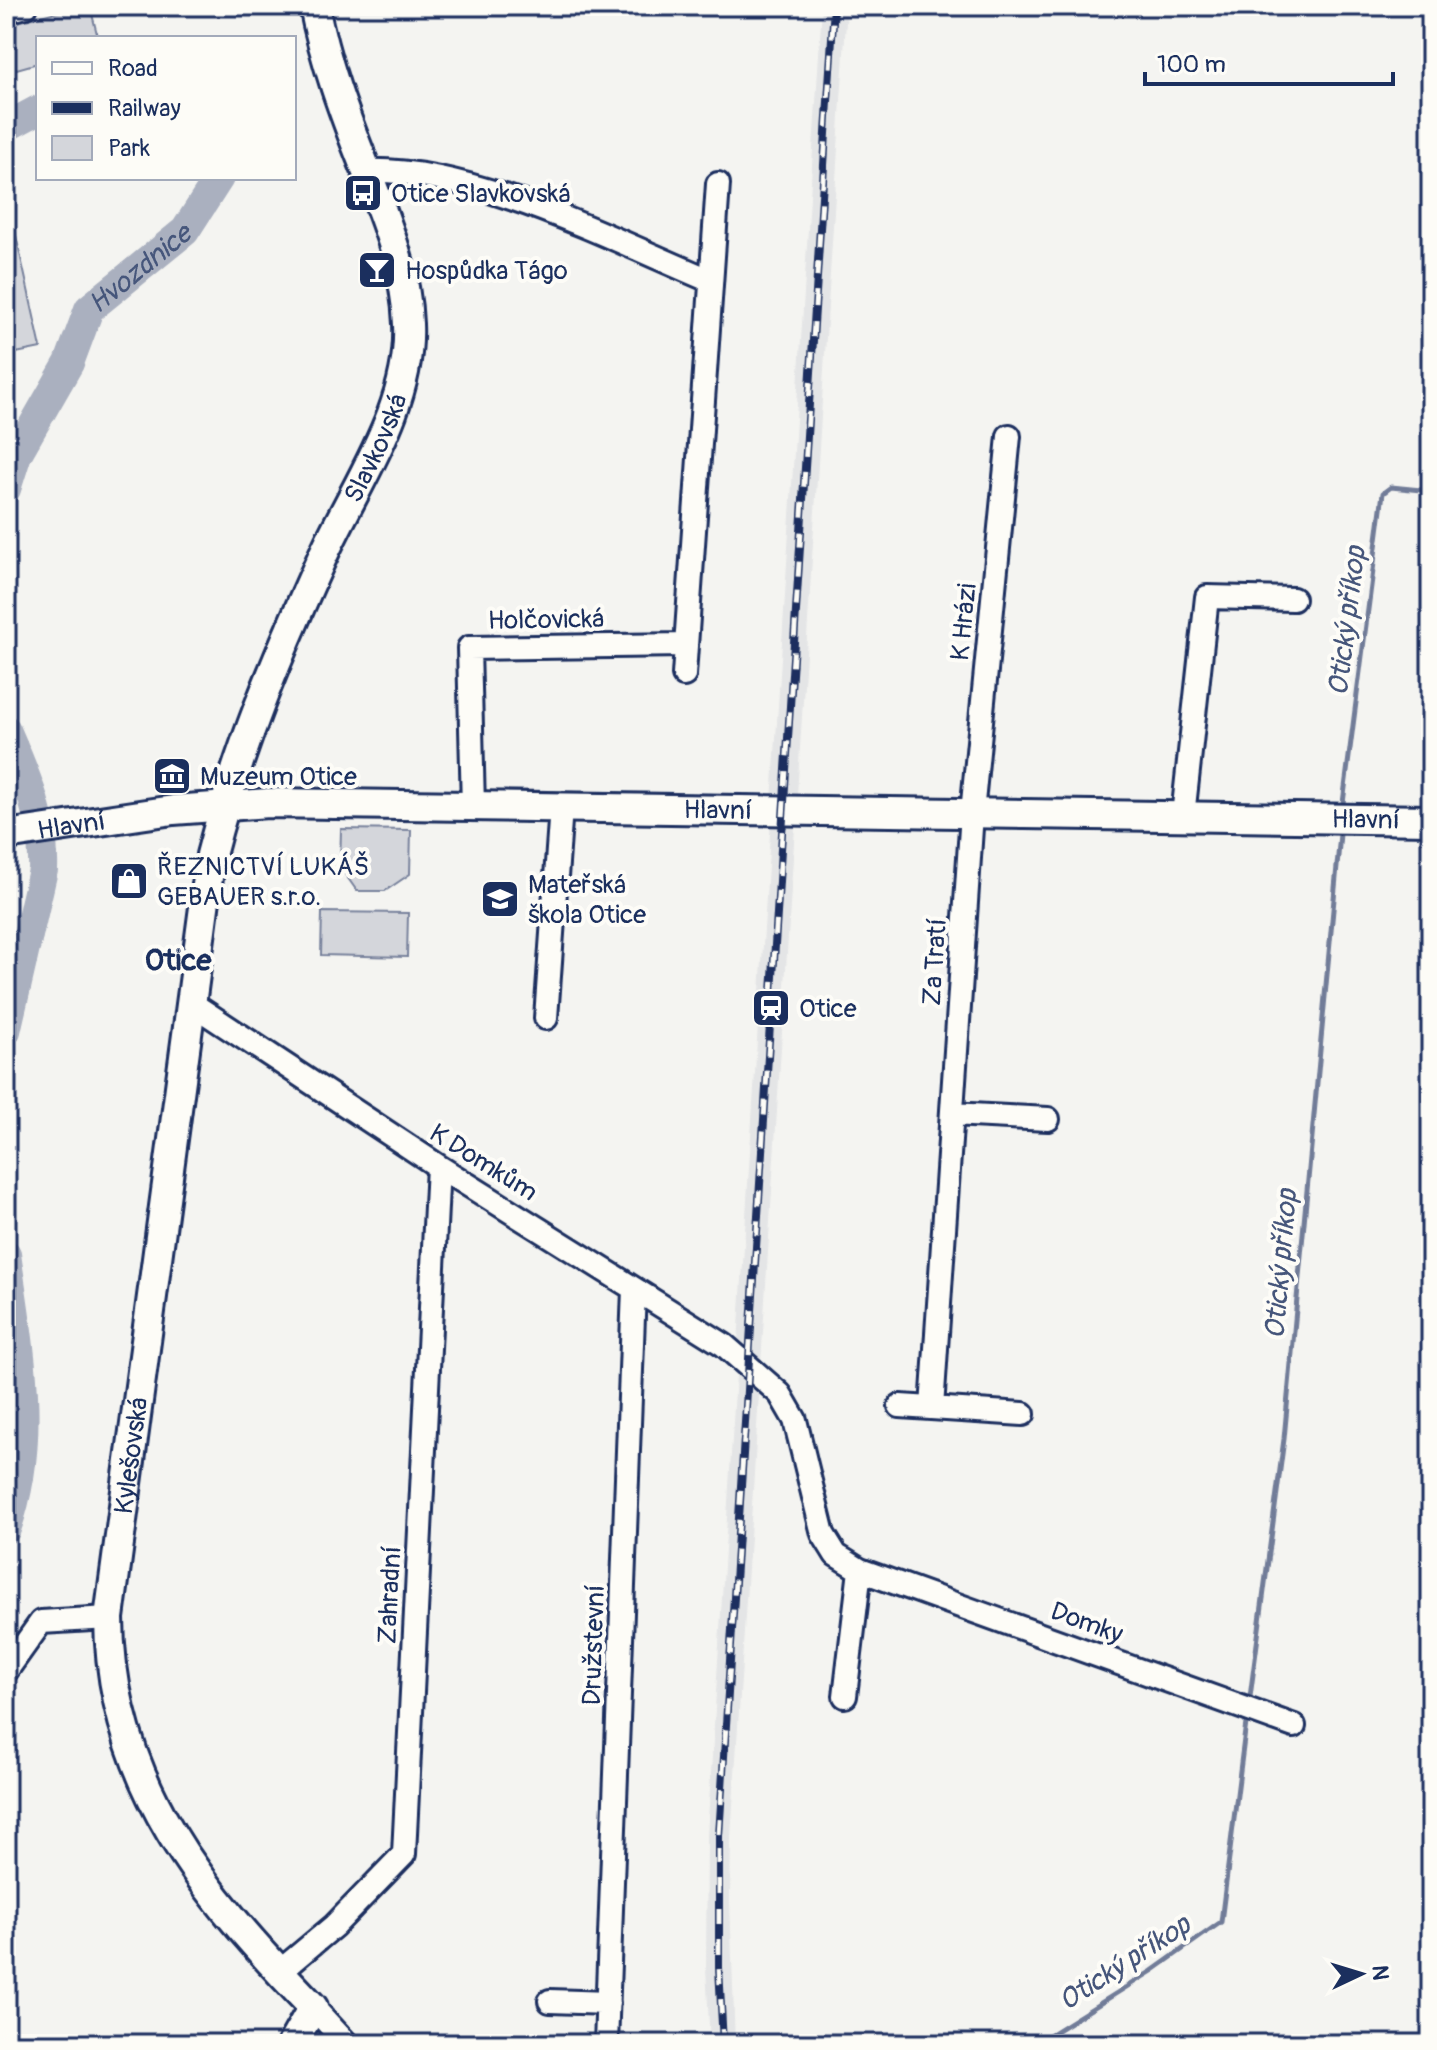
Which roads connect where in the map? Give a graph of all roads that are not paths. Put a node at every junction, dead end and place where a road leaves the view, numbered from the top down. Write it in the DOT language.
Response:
graph roads {
  1 [pos="26,6"];
  2 [pos="314,6"];
  3 [pos="6,11"];
  4 [pos="366,171"];
  5 [pos="718,184"];
  6 [pos="709,280"];
  7 [pos="1009,436"];
  8 [pos="1293,599"];
  9 [pos="686,645"];
  10 [pos="684,675"];
  11 [pos="224,804"];
  12 [pos="473,807"];
  13 [pos="561,807"];
  14 [pos="972,813"];
  15 [pos="1183,816"];
  16 [pos="1431,820"];
  17 [pos="6,835"];
  18 [pos="191,1003"];
  19 [pos="546,1018"];
  20 [pos="952,1114"];
  21 [pos="1048,1119"];
  22 [pos="438,1166"];
  23 [pos="634,1289"];
  24 [pos="748,1367"];
  25 [pos="900,1406"];
  26 [pos="932,1408"];
  27 [pos="1023,1414"];
  28 [pos="860,1570"];
  29 [pos="109,1618"];
  30 [pos="6,1671"];
  31 [pos="845,1696"];
  32 [pos="1294,1726"];
  33 [pos="279,1972"];
  34 [pos="550,2001"];
  35 [pos="608,2003"];
  36 [pos="313,2007"];
  37 [pos="292,2044"];
  38 [pos="347,2044"];
  39 [pos="606,2044"];
  1 -- 3 [label="street"];
  2 -- 4 [label="main road, Slavkovská"];
  4 -- 6 [label="street"];
  4 -- 11 [label="main road, Slavkovská"];
  5 -- 6 [label="street"];
  6 -- 9 [label="street"];
  7 -- 14 [label="street, K Hrázi"];
  8 -- 15 [label="street"];
  9 -- 10 [label="street"];
  9 -- 12 [label="street, Holčovická"];
  11 -- 12 [label="main road, Hlavní"];
  11 -- 17 [label="main road, Hlavní"];
  11 -- 18 [label="main road, Kylešovská"];
  12 -- 13 [label="main road, Hlavní"];
  13 -- 14 [label="main road, Hlavní"];
  13 -- 19 [label="street"];
  14 -- 15 [label="main road, Hlavní"];
  14 -- 20 [label="street, Za Tratí"];
  15 -- 16 [label="main road, Hlavní"];
  18 -- 22 [label="street, K Domkům"];
  18 -- 29 [label="main road, Kylešovská"];
  20 -- 21 [label="street"];
  20 -- 26 [label="street, Za Tratí"];
  22 -- 23 [label="street, K Domkům"];
  22 -- 33 [label="street, Zahradní"];
  23 -- 24 [label="street, K Domkům"];
  23 -- 35 [label="street, Družstevní"];
  24 -- 28 [label="street, Domky"];
  25 -- 26 [label="street"];
  26 -- 27 [label="street"];
  28 -- 31 [label="street"];
  28 -- 32 [label="street, Domky"];
  29 -- 30 [label="street"];
  29 -- 33 [label="main road, Kylešovská"];
  33 -- 36 [label="main road, Kylešovská"];
  34 -- 35 [label="street"];
  35 -- 39 [label="street, Družstevní"];
  36 -- 37 [label="main road"];
  36 -- 38 [label="street"];
}
